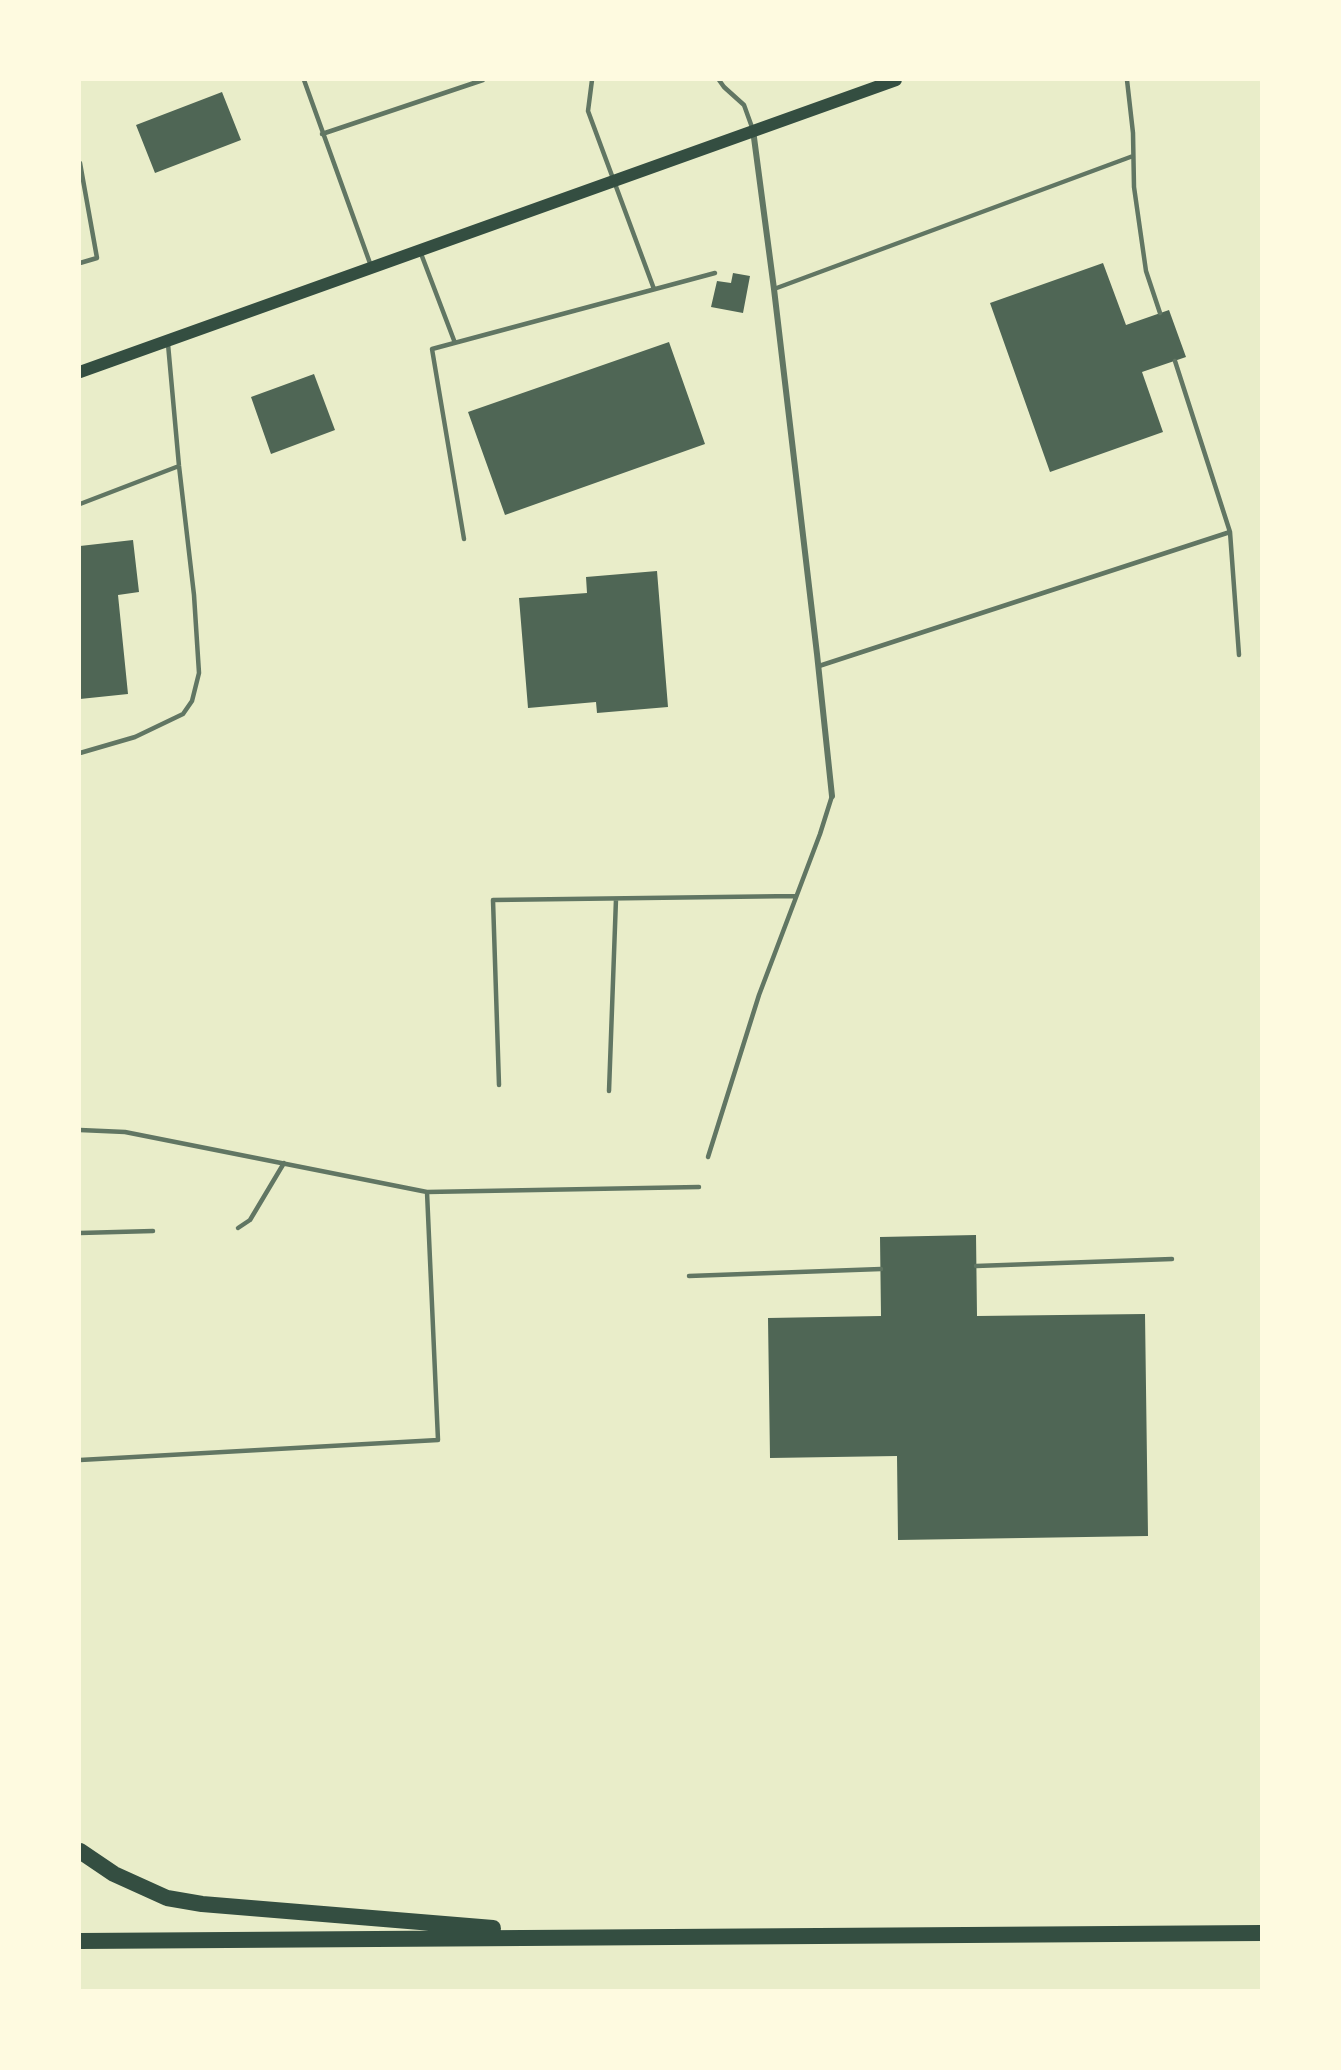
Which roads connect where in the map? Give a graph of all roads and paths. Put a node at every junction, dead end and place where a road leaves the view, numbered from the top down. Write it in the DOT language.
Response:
graph roads {
  1 [pos="304,80"];
  2 [pos="483,80"];
  3 [pos="592,80"];
  4 [pos="719,80"];
  5 [pos="896,80"];
  6 [pos="1127,80"];
  7 [pos="753,130"];
  8 [pos="322,134"];
  9 [pos="1133,156"];
  10 [pos="80,163"];
  11 [pos="612,181"];
  12 [pos="420,250"];
  13 [pos="80,263"];
  14 [pos="372,268"];
  15 [pos="715,273"];
  16 [pos="654,289"];
  17 [pos="774,289"];
  18 [pos="1160,313"];
  19 [pos="167,341"];
  20 [pos="455,343"];
  21 [pos="1175,361"];
  22 [pos="80,372"];
  23 [pos="179,466"];
  24 [pos="80,504"];
  25 [pos="1230,532"];
  26 [pos="464,539"];
  27 [pos="1239,655"];
  28 [pos="819,666"];
  29 [pos="80,753"];
  30 [pos="832,796"];
  31 [pos="796,896"];
  32 [pos="616,898"];
  33 [pos="499,1086"];
  34 [pos="609,1091"];
  35 [pos="80,1130"];
  36 [pos="708,1157"];
  37 [pos="284,1163"];
  38 [pos="699,1187"];
  39 [pos="427,1192"];
  40 [pos="238,1228"];
  41 [pos="153,1231"];
  42 [pos="80,1233"];
  43 [pos="1172,1259"];
  44 [pos="976,1266"];
  45 [pos="881,1269"];
  46 [pos="689,1276"];
  47 [pos="80,1460"];
  48 [pos="80,1851"];
  49 [pos="1262,1933"];
  50 [pos="598,1937"];
  51 [pos="80,1941"];
  1 -- 8 [label="lane"];
  2 -- 8 [label="lane"];
  3 -- 11 [label="lane"];
  4 -- 7 [label="lane"];
  5 -- 7 [label="main road"];
  6 -- 9 [label="lane"];
  7 -- 11 [label="main road"];
  7 -- 17 [label="street"];
  8 -- 14 [label="lane"];
  9 -- 17 [label="lane"];
  9 -- 18 [label="lane"];
  10 -- 13 [label="lane"];
  11 -- 12 [label="main road"];
  11 -- 16 [label="lane"];
  12 -- 14 [label="main road"];
  12 -- 20 [label="lane"];
  14 -- 19 [label="main road"];
  15 -- 16 [label="lane"];
  16 -- 20 [label="lane"];
  17 -- 28 [label="street"];
  19 -- 22 [label="main road"];
  19 -- 23 [label="lane"];
  20 -- 26 [label="lane"];
  21 -- 25 [label="lane"];
  23 -- 24 [label="lane"];
  23 -- 29 [label="lane"];
  25 -- 27 [label="lane"];
  25 -- 28 [label="lane"];
  28 -- 30 [label="street"];
  30 -- 31 [label="lane"];
  31 -- 32 [label="lane"];
  31 -- 36 [label="lane"];
  32 -- 33 [label="lane"];
  32 -- 34 [label="lane"];
  35 -- 37 [label="lane"];
  37 -- 39 [label="lane"];
  37 -- 40 [label="lane"];
  38 -- 39 [label="lane"];
  39 -- 47 [label="lane"];
  41 -- 42 [label="lane"];
  43 -- 44 [label="lane"];
  45 -- 46 [label="lane"];
  48 -- 50 [label="highway"];
  49 -- 50 [label="highway"];
  50 -- 51 [label="highway"];
}
